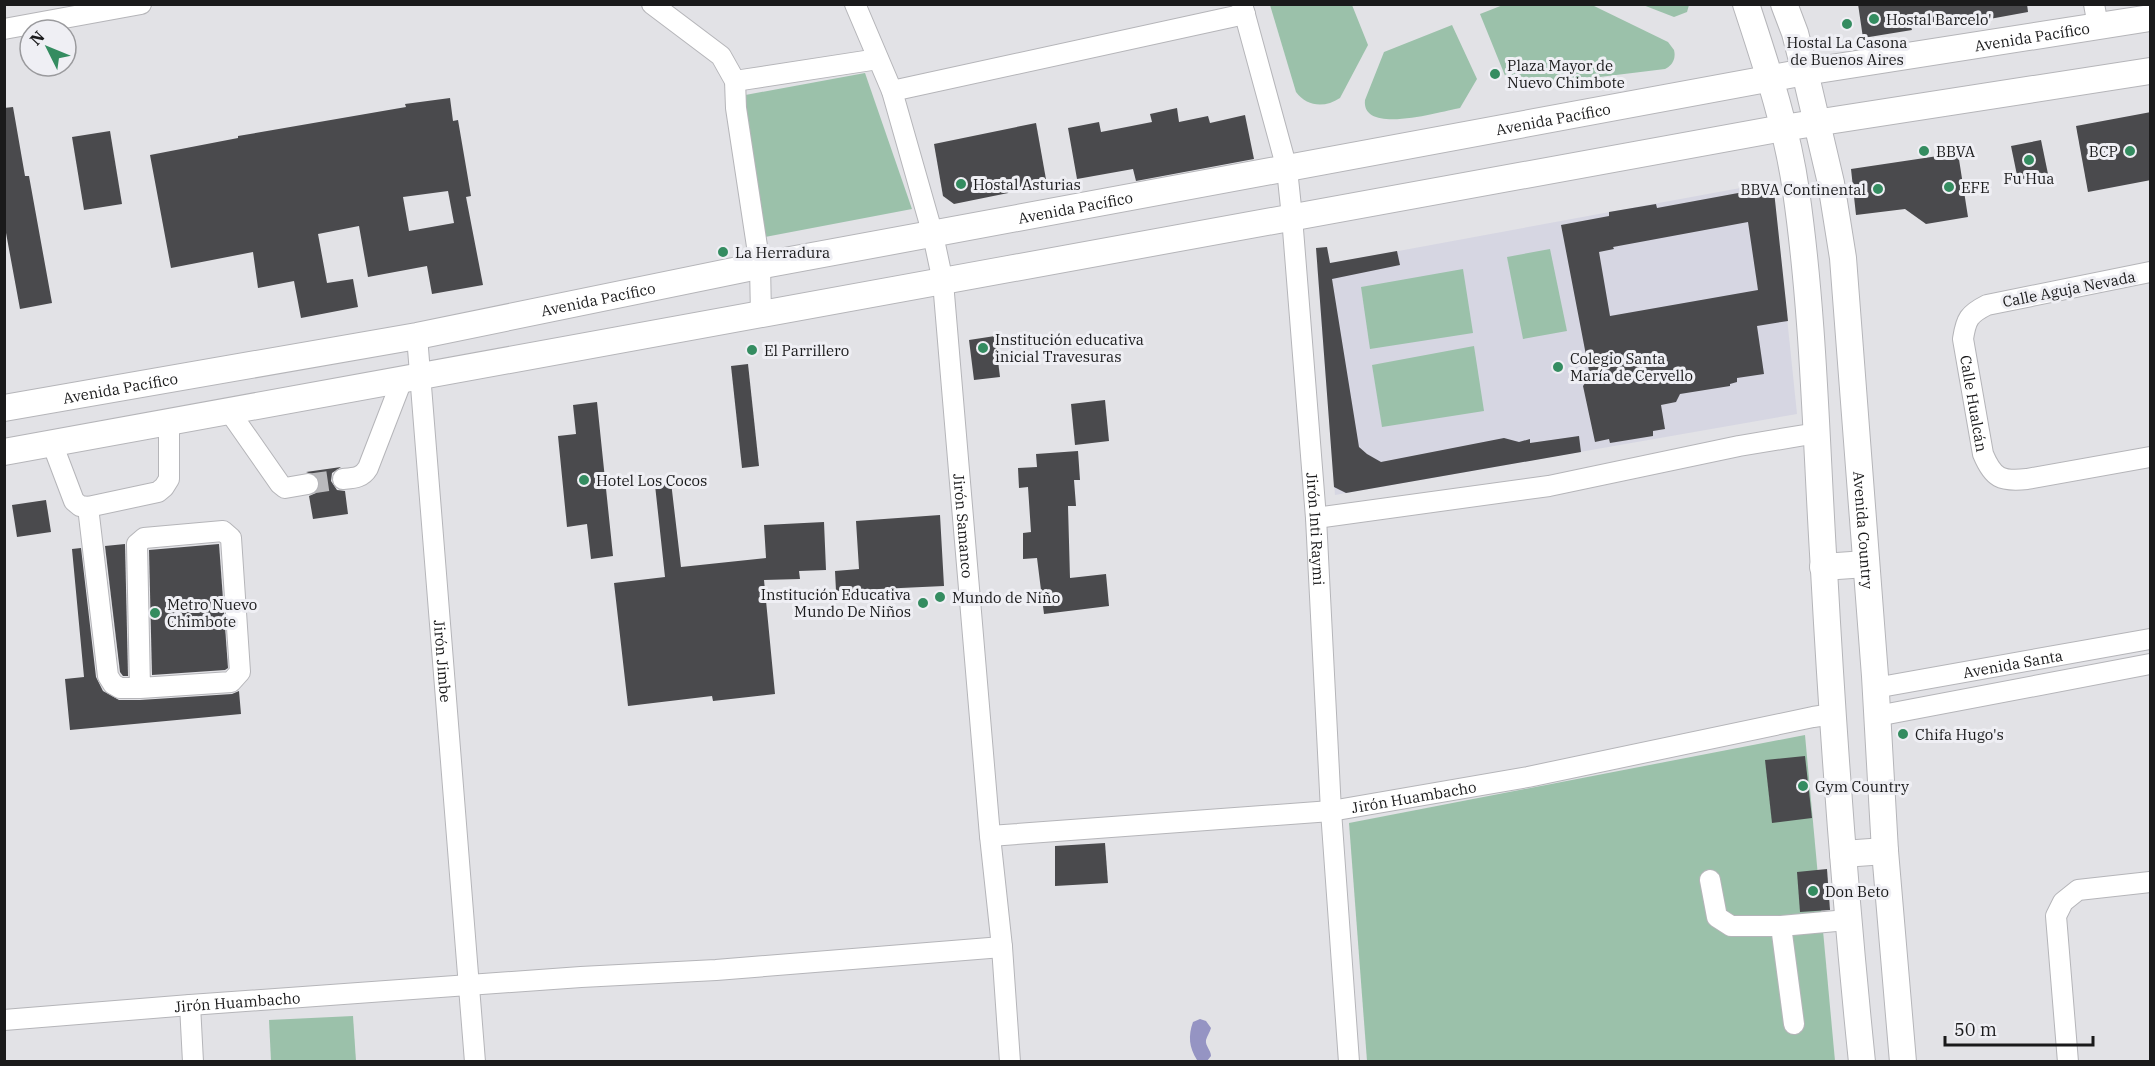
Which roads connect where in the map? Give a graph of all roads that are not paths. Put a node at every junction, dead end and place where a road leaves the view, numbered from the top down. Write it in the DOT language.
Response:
graph roads {
  1 [pos="141,4"];
  2 [pos="652,4"];
  3 [pos="855,4"];
  4 [pos="1746,4"];
  5 [pos="1784,4"];
  6 [pos="1243,9"];
  7 [pos="64,11"];
  8 [pos="2096,15"];
  9 [pos="2151,18"];
  10 [pos="4,29"];
  11 [pos="878,59"];
  12 [pos="2151,71"];
  13 [pos="1805,72"];
  14 [pos="1769,79"];
  15 [pos="735,81"];
  16 [pos="892,91"];
  17 [pos="1816,123"];
  18 [pos="1784,128"];
  19 [pos="1287,169"];
  20 [pos="1292,217"];
  21 [pos="933,235"];
  22 [pos="760,266"];
  23 [pos="2151,272"];
  24 [pos="943,282"];
  25 [pos="1988,305"];
  26 [pos="761,315"];
  27 [pos="417,336"];
  28 [pos="412,378"];
  29 [pos="4,408"];
  30 [pos="229,411"];
  31 [pos="169,422"];
  32 [pos="1817,433"];
  33 [pos="52,443"];
  34 [pos="4,452"];
  35 [pos="2151,457"];
  36 [pos="343,479"];
  37 [pos="308,484"];
  38 [pos="88,507"];
  39 [pos="1316,518"];
  40 [pos="1866,564"];
  41 [pos="1823,567"];
  42 [pos="2151,639"];
  43 [pos="2151,664"];
  44 [pos="140,688"];
  45 [pos="1875,688"];
  46 [pos="1833,714"];
  47 [pos="1877,716"];
  48 [pos="1331,811"];
  49 [pos="990,836"];
  50 [pos="1886,850"];
  51 [pos="1843,854"];
  52 [pos="1710,880"];
  53 [pos="2151,882"];
  54 [pos="1847,920"];
  55 [pos="1781,926"];
  56 [pos="1002,947"];
  57 [pos="470,986"];
  58 [pos="190,1005"];
  59 [pos="4,1020"];
  60 [pos="1794,1024"];
  61 [pos="193,1062"];
  62 [pos="475,1062"];
  63 [pos="1010,1062"];
  64 [pos="1349,1062"];
  65 [pos="1862,1062"];
  66 [pos="1903,1062"];
  67 [pos="2068,1062"];
  1 -- 7 [label="street"];
  2 -- 15 [label="street"];
  3 -- 11 [label="street, Jirón Samanco"];
  4 -- 14 [label="main road"];
  5 -- 13 [label="main road, Avenida Country"];
  6 -- 16 [label="street"];
  6 -- 19 [label="street, Jirón Inti Raymi"];
  7 -- 10 [label="street"];
  8 -- 9 [label="main road, Avenida Pacífico"];
  8 -- 13 [label="main road, Avenida Pacífico"];
  11 -- 15 [label="street"];
  11 -- 16 [label="street, Jirón Samanco"];
  12 -- 17 [label="main road"];
  13 -- 14 [label="main road, Avenida Pacífico"];
  13 -- 17 [label="main road, Avenida Country"];
  14 -- 18 [label="main road"];
  14 -- 19 [label="main road, Avenida Pacífico"];
  15 -- 22 [label="street"];
  16 -- 21 [label="street, Jirón Samanco"];
  17 -- 18 [label="main road"];
  17 -- 40 [label="main road, Avenida Country"];
  18 -- 20 [label="main road"];
  18 -- 32 [label="main road"];
  19 -- 20 [label="street, Jirón Inti Raymi"];
  19 -- 21 [label="main road, Avenida Pacífico"];
  20 -- 24 [label="main road"];
  20 -- 39 [label="street, Jirón Inti Raymi"];
  21 -- 22 [label="main road, Avenida Pacífico"];
  21 -- 24 [label="street, Jirón Samanco"];
  22 -- 26 [label="street"];
  22 -- 27 [label="main road, Avenida Pacífico"];
  23 -- 25 [label="street, Calle Aguja Nevada"];
  24 -- 26 [label="main road"];
  24 -- 49 [label="street, Jirón Samanco"];
  25 -- 35 [label="street, Calle Hualcán"];
  26 -- 28 [label="main road"];
  27 -- 28 [label="street, Jirón Jimbe"];
  27 -- 29 [label="main road, Avenida Pacífico"];
  28 -- 30 [label="main road"];
  28 -- 36 [label="street"];
  28 -- 57 [label="street, Jirón Jimbe"];
  30 -- 31 [label="main road"];
  30 -- 37 [label="street"];
  31 -- 33 [label="main road"];
  31 -- 38 [label="street"];
  32 -- 39 [label="street"];
  32 -- 41 [label="main road"];
  33 -- 34 [label="main road"];
  33 -- 38 [label="street"];
  38 -- 44 [label="street"];
  39 -- 48 [label="street, Jirón Inti Raymi"];
  40 -- 41 [label="main road"];
  40 -- 45 [label="main road, Avenida Country"];
  41 -- 46 [label="main road"];
  42 -- 45 [label="street, Avenida Santa"];
  43 -- 47 [label="street, Avenida Santa"];
  44 -- 44 [label="street"];
  45 -- 47 [label="main road, Avenida Country"];
  46 -- 48 [label="street, Jirón Huambacho"];
  46 -- 51 [label="main road"];
  47 -- 50 [label="main road, Avenida Country"];
  48 -- 49 [label="street, Jirón Huambacho"];
  48 -- 64 [label="street, Jirón Inti Raymi"];
  49 -- 56 [label="street, Jirón Samanco"];
  50 -- 51 [label="main road"];
  50 -- 66 [label="main road, Avenida Country"];
  51 -- 54 [label="main road"];
  52 -- 55 [label="street"];
  53 -- 67 [label="street"];
  54 -- 55 [label="street"];
  54 -- 65 [label="main road"];
  55 -- 60 [label="street"];
  56 -- 57 [label="street, Jirón Huambacho"];
  56 -- 63 [label="street, Jirón Samanco"];
  57 -- 58 [label="street, Jirón Huambacho"];
  57 -- 62 [label="street, Jirón Jimbe"];
  58 -- 59 [label="street, Jirón Huambacho"];
  58 -- 61 [label="street"];
}
